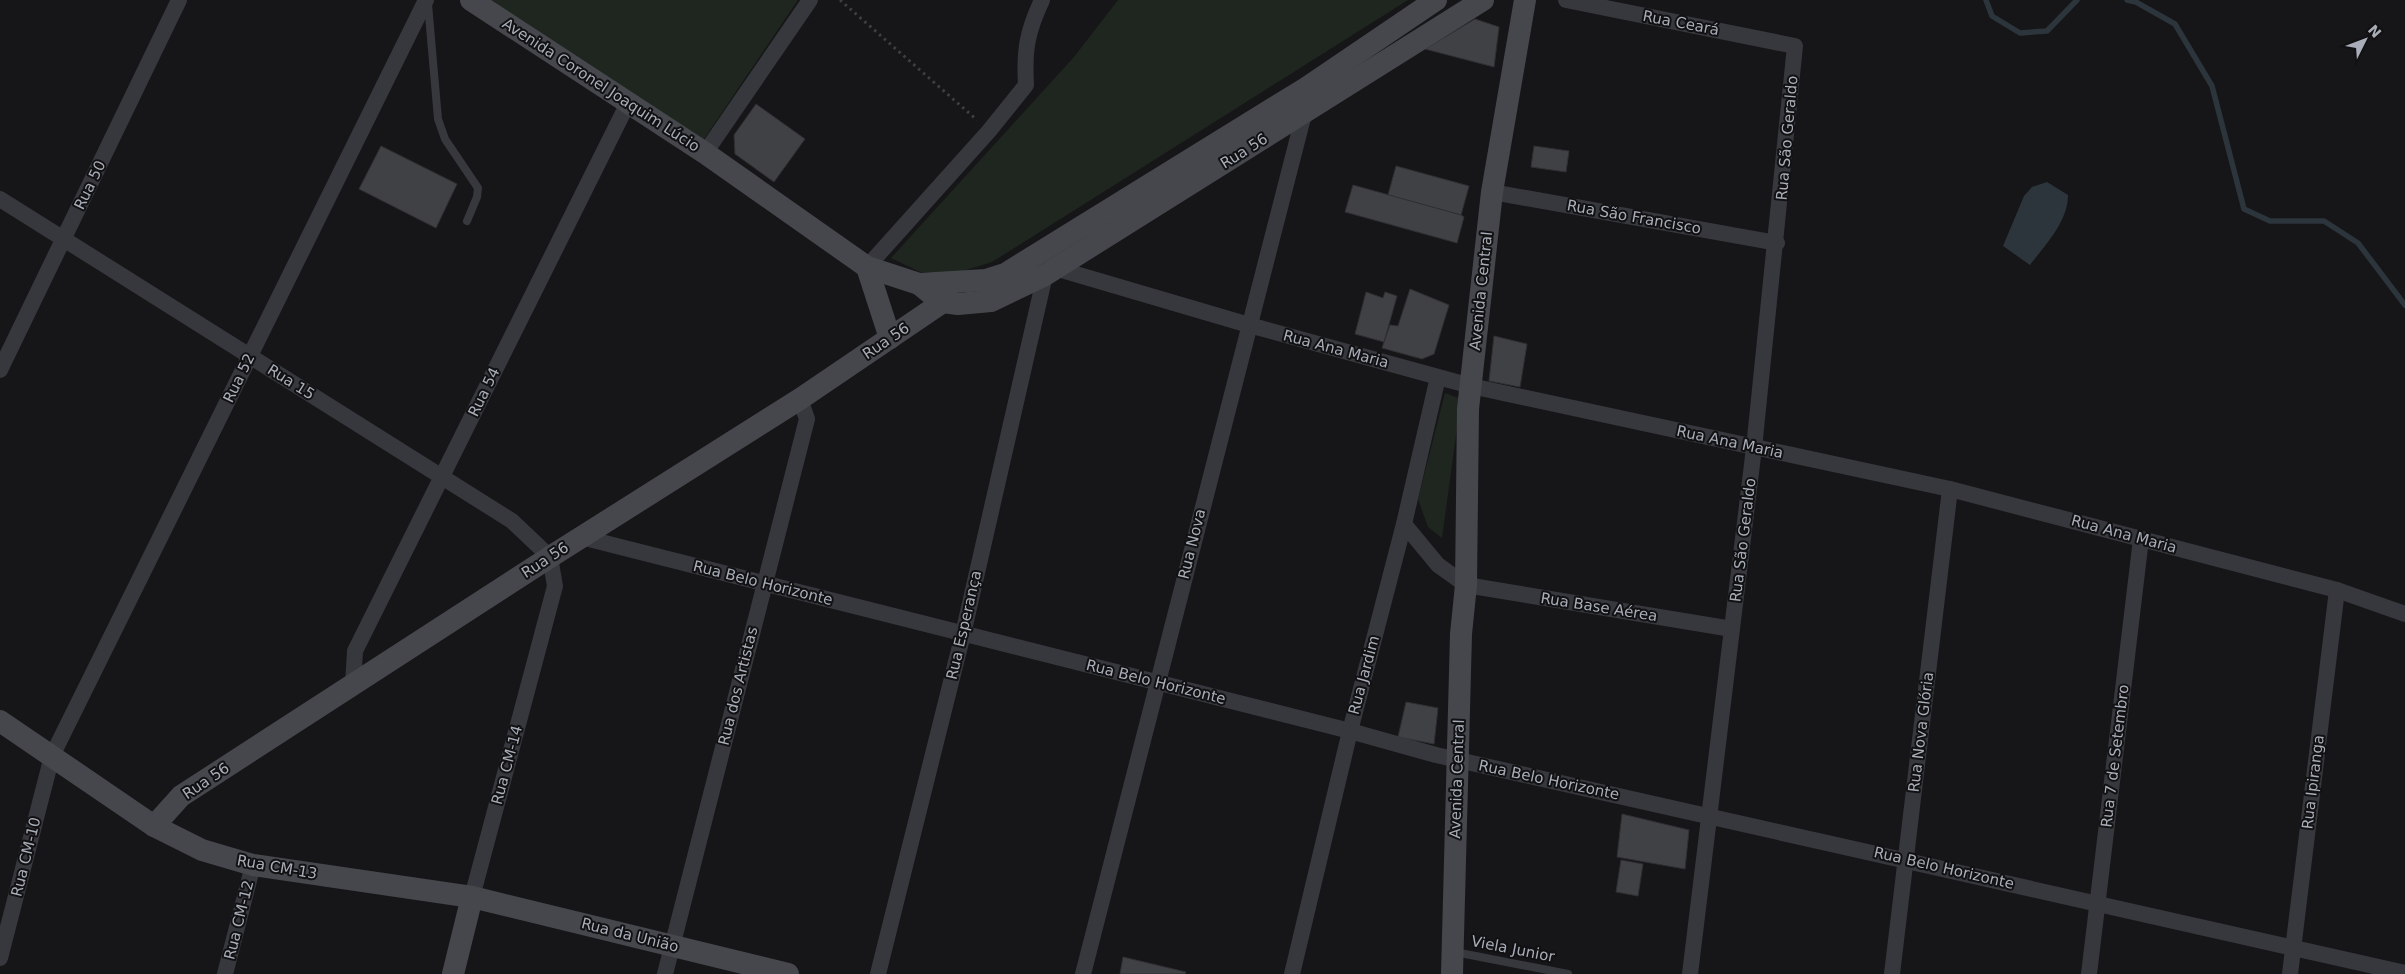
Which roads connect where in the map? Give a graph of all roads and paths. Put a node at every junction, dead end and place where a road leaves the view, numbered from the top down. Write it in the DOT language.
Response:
graph roads {
  1 [pos="180,0"];
  2 [pos="427,0"];
  3 [pos="471,0"];
  4 [pos="810,0"];
  5 [pos="840,0"];
  6 [pos="1042,0"];
  7 [pos="1436,0"];
  8 [pos="1483,0"];
  9 [pos="1525,0"];
  10 [pos="1566,0"];
  11 [pos="1795,46"];
  12 [pos="628,103"];
  13 [pos="1304,114"];
  14 [pos="989,130"];
  15 [pos="705,154"];
  16 [pos="1492,192"];
  17 [pos="0,199"];
  18 [pos="467,221"];
  19 [pos="64,239"];
  20 [pos="1776,243"];
  21 [pos="867,267"];
  22 [pos="1050,271"];
  23 [pos="946,292"];
  24 [pos="1248,325"];
  25 [pos="890,338"];
  26 [pos="250,356"];
  27 [pos="0,370"];
  28 [pos="1438,377"];
  29 [pos="1471,386"];
  30 [pos="800,399"];
  31 [pos="1754,448"];
  32 [pos="442,477"];
  33 [pos="1950,489"];
  34 [pos="1404,524"];
  35 [pos="581,537"];
  36 [pos="2141,539"];
  37 [pos="550,557"];
  38 [pos="765,583"];
  39 [pos="1466,585"];
  40 [pos="2336,590"];
  41 [pos="2405,614"];
  42 [pos="1732,629"];
  43 [pos="963,634"];
  44 [pos="1156,682"];
  45 [pos="353,685"];
  46 [pos="0,721"];
  47 [pos="1350,730"];
  48 [pos="52,756"];
  49 [pos="1459,761"];
  50 [pos="1710,815"];
  51 [pos="154,826"];
  52 [pos="1906,860"];
  53 [pos="253,866"];
  54 [pos="472,897"];
  55 [pos="2098,903"];
  56 [pos="672,945"];
  57 [pos="2293,947"];
  58 [pos="1453,951"];
  59 [pos="0,958"];
  60 [pos="2405,973"];
  61 [pos="225,974"];
  62 [pos="453,974"];
  63 [pos="665,974"];
  64 [pos="788,974"];
  65 [pos="878,974"];
  66 [pos="1083,974"];
  67 [pos="1292,974"];
  68 [pos="1452,974"];
  69 [pos="1568,974"];
  70 [pos="1690,974"];
  71 [pos="1892,974"];
  72 [pos="2089,974"];
  73 [pos="2290,974"];
  1 -- 19 [label="street, Rua 50"];
  2 -- 18 [label="lane"];
  2 -- 26 [label="street, Rua 52"];
  3 -- 12 [label="street, Avenida Coronel Joaquim Lúcio"];
  4 -- 15 [label="street, Avenida Coronel Joaquim Lúcio"];
  5 -- 14 [label="path"];
  6 -- 14 [label="street"];
  7 -- 23 [label="street, Rua 56"];
  8 -- 13 [label="street, Rua 56"];
  9 -- 16 [label="street, Avenida Central"];
  10 -- 11 [label="street, Rua Ceará"];
  11 -- 20 [label="street, Rua São Geraldo"];
  12 -- 15 [label="street, Avenida Coronel Joaquim Lúcio"];
  12 -- 32 [label="street, Rua 54"];
  13 -- 22 [label="street, Rua 56"];
  13 -- 24 [label="street, Rua Nova"];
  14 -- 21 [label="street"];
  15 -- 21 [label="street, Avenida Coronel Joaquim Lúcio"];
  16 -- 20 [label="street, Rua São Francisco"];
  16 -- 29 [label="street, Avenida Central"];
  17 -- 19 [label="street, Rua 15"];
  19 -- 26 [label="street, Rua 15"];
  19 -- 27 [label="street, Rua 50"];
  20 -- 31 [label="street, Rua São Geraldo"];
  21 -- 23 [label="street, Avenida Coronel Joaquim Lúcio"];
  21 -- 25 [label="street"];
  22 -- 23 [label="street, Rua 56"];
  22 -- 24 [label="street, Rua Ana Maria"];
  22 -- 43 [label="street, Rua Esperança"];
  23 -- 25 [label="street, Rua 56"];
  24 -- 28 [label="street, Rua Ana Maria"];
  24 -- 44 [label="street, Rua Nova"];
  25 -- 30 [label="street, Rua 56"];
  26 -- 32 [label="street, Rua 15"];
  26 -- 48 [label="street, Rua 52"];
  28 -- 29 [label="street, Rua Ana Maria"];
  28 -- 34 [label="street, Rua Jardim"];
  29 -- 31 [label="street, Rua Ana Maria"];
  29 -- 39 [label="street, Avenida Central"];
  30 -- 35 [label="street, Rua 56"];
  30 -- 38 [label="street, Rua dos Artistas"];
  31 -- 33 [label="street, Rua Ana Maria"];
  31 -- 42 [label="street, Rua São Geraldo"];
  32 -- 37 [label="street, Rua 15"];
  32 -- 45 [label="street, Rua 54"];
  33 -- 36 [label="street, Rua Ana Maria"];
  33 -- 52 [label="street, Rua Nova Glória"];
  34 -- 39 [label="street"];
  34 -- 47 [label="street, Rua Jardim"];
  35 -- 37 [label="street, Rua 56"];
  35 -- 38 [label="street, Rua Belo Horizonte"];
  36 -- 40 [label="street, Rua Ana Maria"];
  36 -- 55 [label="street, Rua 7 de Setembro"];
  37 -- 45 [label="street, Rua 56"];
  37 -- 54 [label="street, Rua CM-14"];
  38 -- 43 [label="street, Rua Belo Horizonte"];
  38 -- 56 [label="street, Rua dos Artistas"];
  39 -- 42 [label="street, Rua Base Aérea"];
  39 -- 49 [label="street, Avenida Central"];
  40 -- 41 [label="street, Rua Ana Maria"];
  40 -- 57 [label="street, Rua Ipiranga"];
  42 -- 50 [label="street, Rua São Geraldo"];
  43 -- 44 [label="street, Rua Belo Horizonte"];
  43 -- 65 [label="street, Rua Esperança"];
  44 -- 47 [label="street, Rua Belo Horizonte"];
  44 -- 66 [label="street, Rua Nova"];
  45 -- 51 [label="street, Rua 56"];
  46 -- 48 [label="street, Rua CM-13"];
  47 -- 49 [label="street, Rua Belo Horizonte"];
  47 -- 67 [label="street, Rua Jardim"];
  48 -- 51 [label="street, Rua CM-13"];
  48 -- 59 [label="street, Rua CM-10"];
  49 -- 50 [label="street, Rua Belo Horizonte"];
  49 -- 58 [label="street, Avenida Central"];
  50 -- 52 [label="street, Rua Belo Horizonte"];
  50 -- 70 [label="street, Rua São Geraldo"];
  51 -- 53 [label="street, Rua CM-13"];
  52 -- 55 [label="street, Rua Belo Horizonte"];
  52 -- 71 [label="street, Rua Nova Glória"];
  53 -- 54 [label="street, Rua CM-13"];
  53 -- 61 [label="street, Rua CM-12"];
  54 -- 56 [label="street, Rua da União"];
  54 -- 62 [label="street, Rua CM-14"];
  55 -- 57 [label="street, Rua Belo Horizonte"];
  55 -- 72 [label="street, Rua 7 de Setembro"];
  56 -- 63 [label="street, Rua dos Artistas"];
  56 -- 64 [label="street, Rua da União"];
  57 -- 60 [label="street, Rua Belo Horizonte"];
  57 -- 73 [label="street, Rua Ipiranga"];
  58 -- 68 [label="street, Avenida Central"];
  58 -- 69 [label="lane, Viela Junior"];
}
